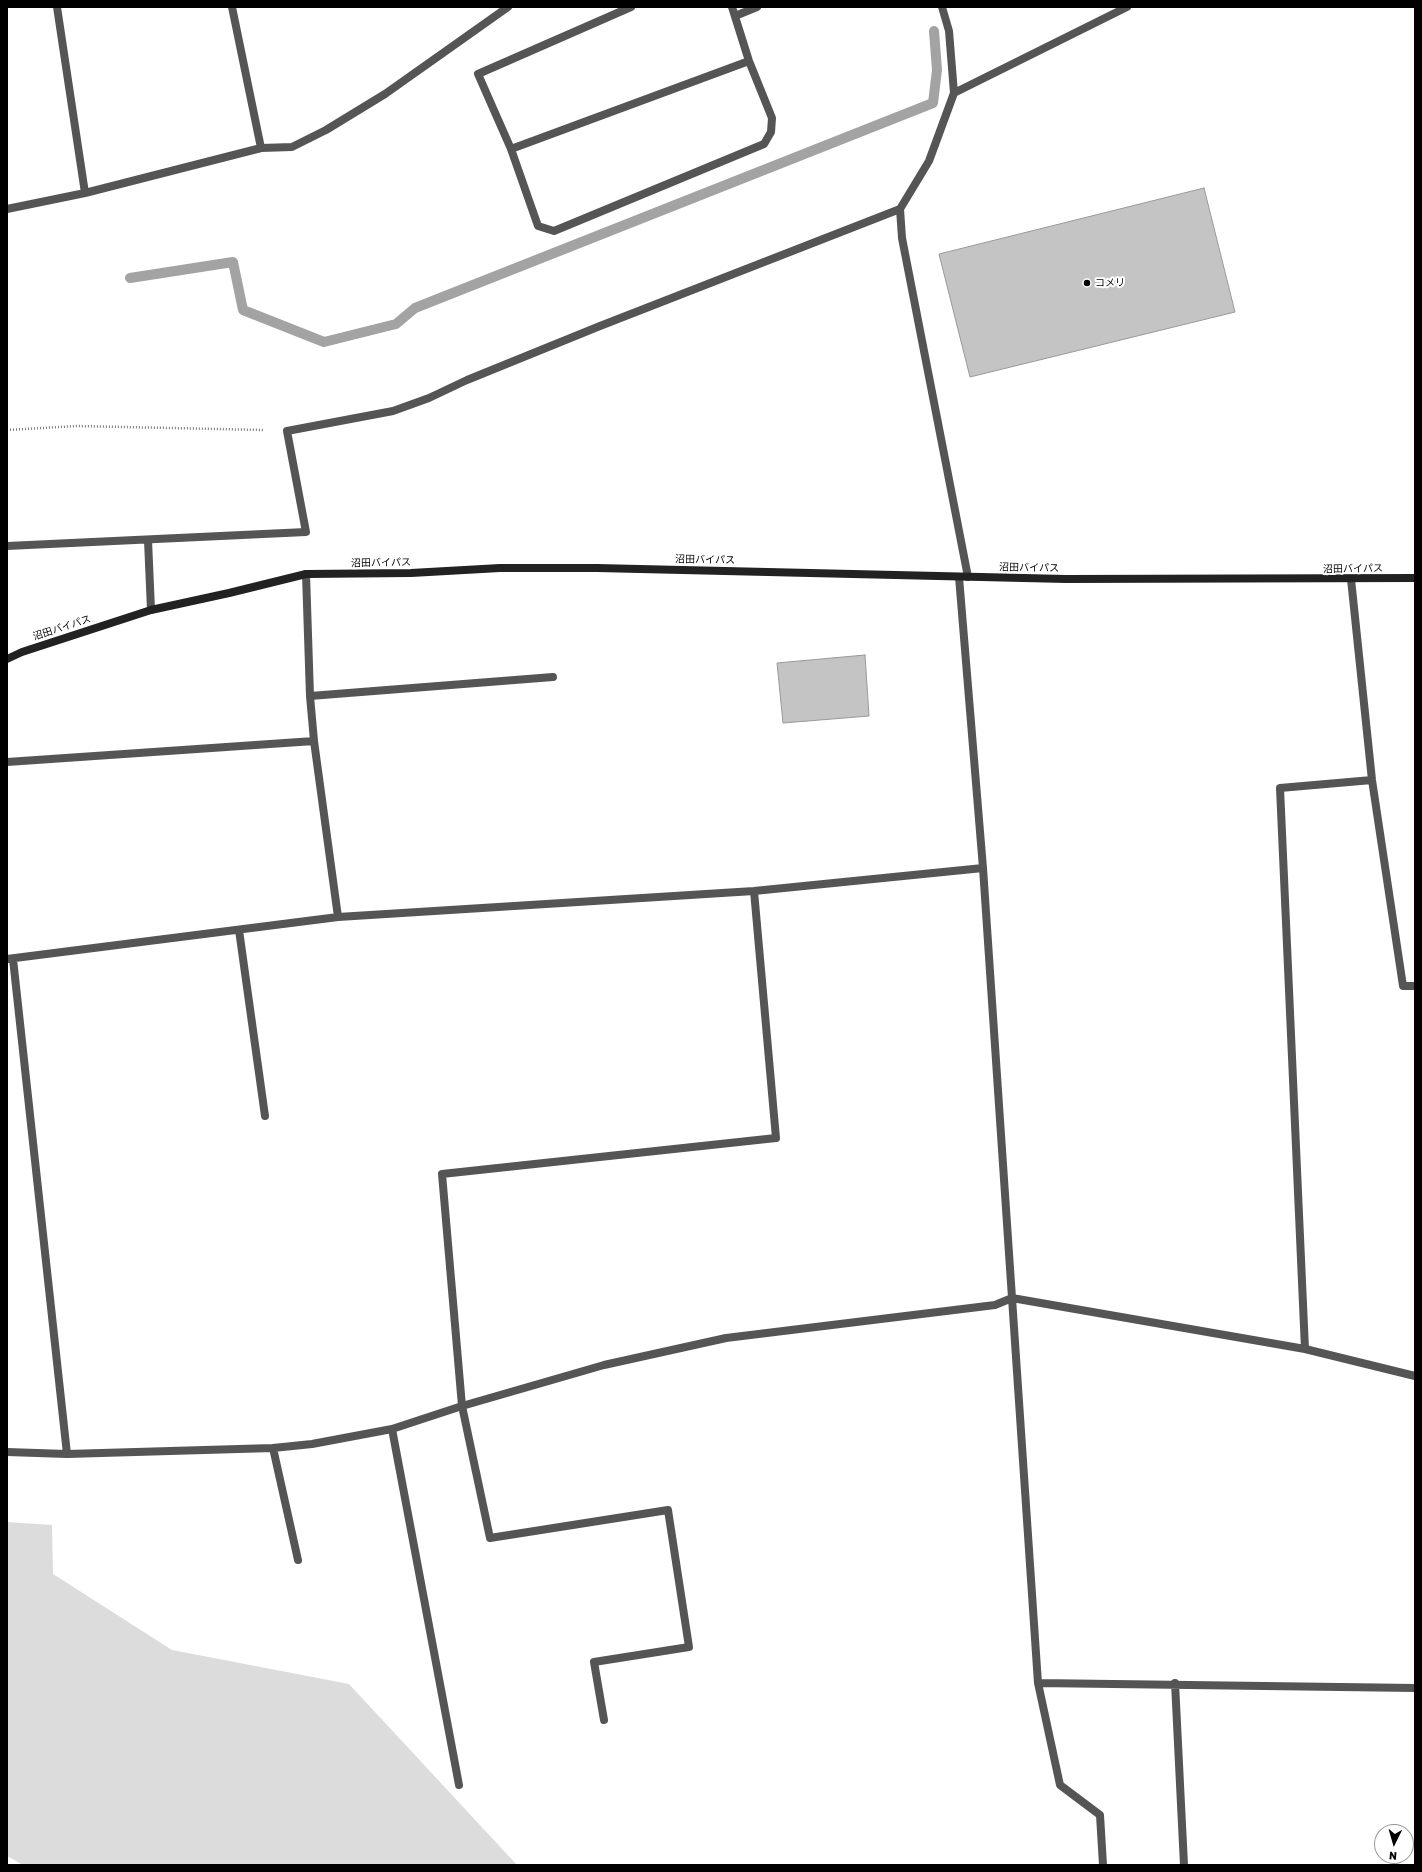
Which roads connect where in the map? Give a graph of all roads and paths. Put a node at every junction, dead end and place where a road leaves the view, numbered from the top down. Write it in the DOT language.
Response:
graph roads {
  1 [pos="57,7"];
  2 [pos="232,7"];
  3 [pos="508,7"];
  4 [pos="631,7"];
  5 [pos="732,7"];
  6 [pos="758,7"];
  7 [pos="942,7"];
  8 [pos="1127,7"];
  9 [pos="735,16"];
  10 [pos="749,61"];
  11 [pos="954,93"];
  12 [pos="261,148"];
  13 [pos="511,149"];
  14 [pos="85,193"];
  15 [pos="7,208"];
  16 [pos="900,209"];
  17 [pos="7,430"];
  18 [pos="287,431"];
  19 [pos="148,540"];
  20 [pos="7,546"];
  21 [pos="306,574"];
  22 [pos="959,577"];
  23 [pos="968,577"];
  24 [pos="1415,578"];
  25 [pos="1350,579"];
  26 [pos="151,610"];
  27 [pos="7,659"];
  28 [pos="554,677"];
  29 [pos="310,696"];
  30 [pos="314,741"];
  31 [pos="7,762"];
  32 [pos="1372,780"];
  33 [pos="983,868"];
  34 [pos="754,891"];
  35 [pos="338,917"];
  36 [pos="239,930"];
  37 [pos="10,959"];
  38 [pos="1415,986"];
  39 [pos="265,1116"];
  40 [pos="1012,1298"];
  41 [pos="1305,1349"];
  42 [pos="1415,1376"];
  43 [pos="462,1406"];
  44 [pos="392,1429"];
  45 [pos="273,1448"];
  46 [pos="7,1452"];
  47 [pos="67,1454"];
  48 [pos="298,1560"];
  49 [pos="1038,1682"];
  50 [pos="1175,1683"];
  51 [pos="1415,1688"];
  52 [pos="604,1720"];
  53 [pos="459,1785"];
  54 [pos="1104,1865"];
  55 [pos="1184,1865"];
  1 -- 14 [label="street"];
  2 -- 12 [label="street"];
  3 -- 12 [label="street"];
  4 -- 13 [label="street"];
  5 -- 9 [label="street"];
  6 -- 9 [label="street"];
  7 -- 11 [label="street"];
  8 -- 11 [label="street"];
  9 -- 10 [label="street"];
  10 -- 13 [label="street"];
  10 -- 13 [label="street"];
  11 -- 16 [label="street"];
  12 -- 14 [label="street"];
  14 -- 15 [label="street"];
  16 -- 18 [label="street"];
  16 -- 23 [label="street"];
  17 -- 18 [label="path"];
  18 -- 19 [label="street"];
  19 -- 20 [label="street"];
  19 -- 26 [label="street"];
  21 -- 22 [label="street, 沼田バイパス"];
  21 -- 26 [label="street, 沼田バイパス"];
  21 -- 29 [label="street"];
  22 -- 23 [label="street, 沼田バイパス"];
  22 -- 33 [label="street"];
  23 -- 25 [label="street, 沼田バイパス"];
  24 -- 25 [label="street, 沼田バイパス"];
  25 -- 32 [label="street"];
  26 -- 27 [label="street, 沼田バイパス"];
  28 -- 29 [label="street"];
  29 -- 30 [label="street"];
  30 -- 31 [label="street"];
  30 -- 35 [label="street"];
  32 -- 38 [label="street"];
  32 -- 41 [label="street"];
  33 -- 34 [label="street"];
  33 -- 40 [label="street"];
  34 -- 35 [label="street"];
  34 -- 43 [label="street"];
  35 -- 36 [label="street"];
  36 -- 37 [label="street"];
  36 -- 39 [label="street"];
  37 -- 47 [label="street"];
  40 -- 41 [label="street"];
  40 -- 43 [label="street"];
  40 -- 49 [label="street"];
  41 -- 42 [label="street"];
  43 -- 44 [label="street"];
  43 -- 52 [label="street"];
  44 -- 45 [label="street"];
  44 -- 53 [label="street"];
  45 -- 47 [label="street"];
  45 -- 48 [label="street"];
  46 -- 47 [label="street"];
  49 -- 50 [label="street"];
  49 -- 54 [label="street"];
  50 -- 51 [label="street"];
  50 -- 55 [label="street"];
}
